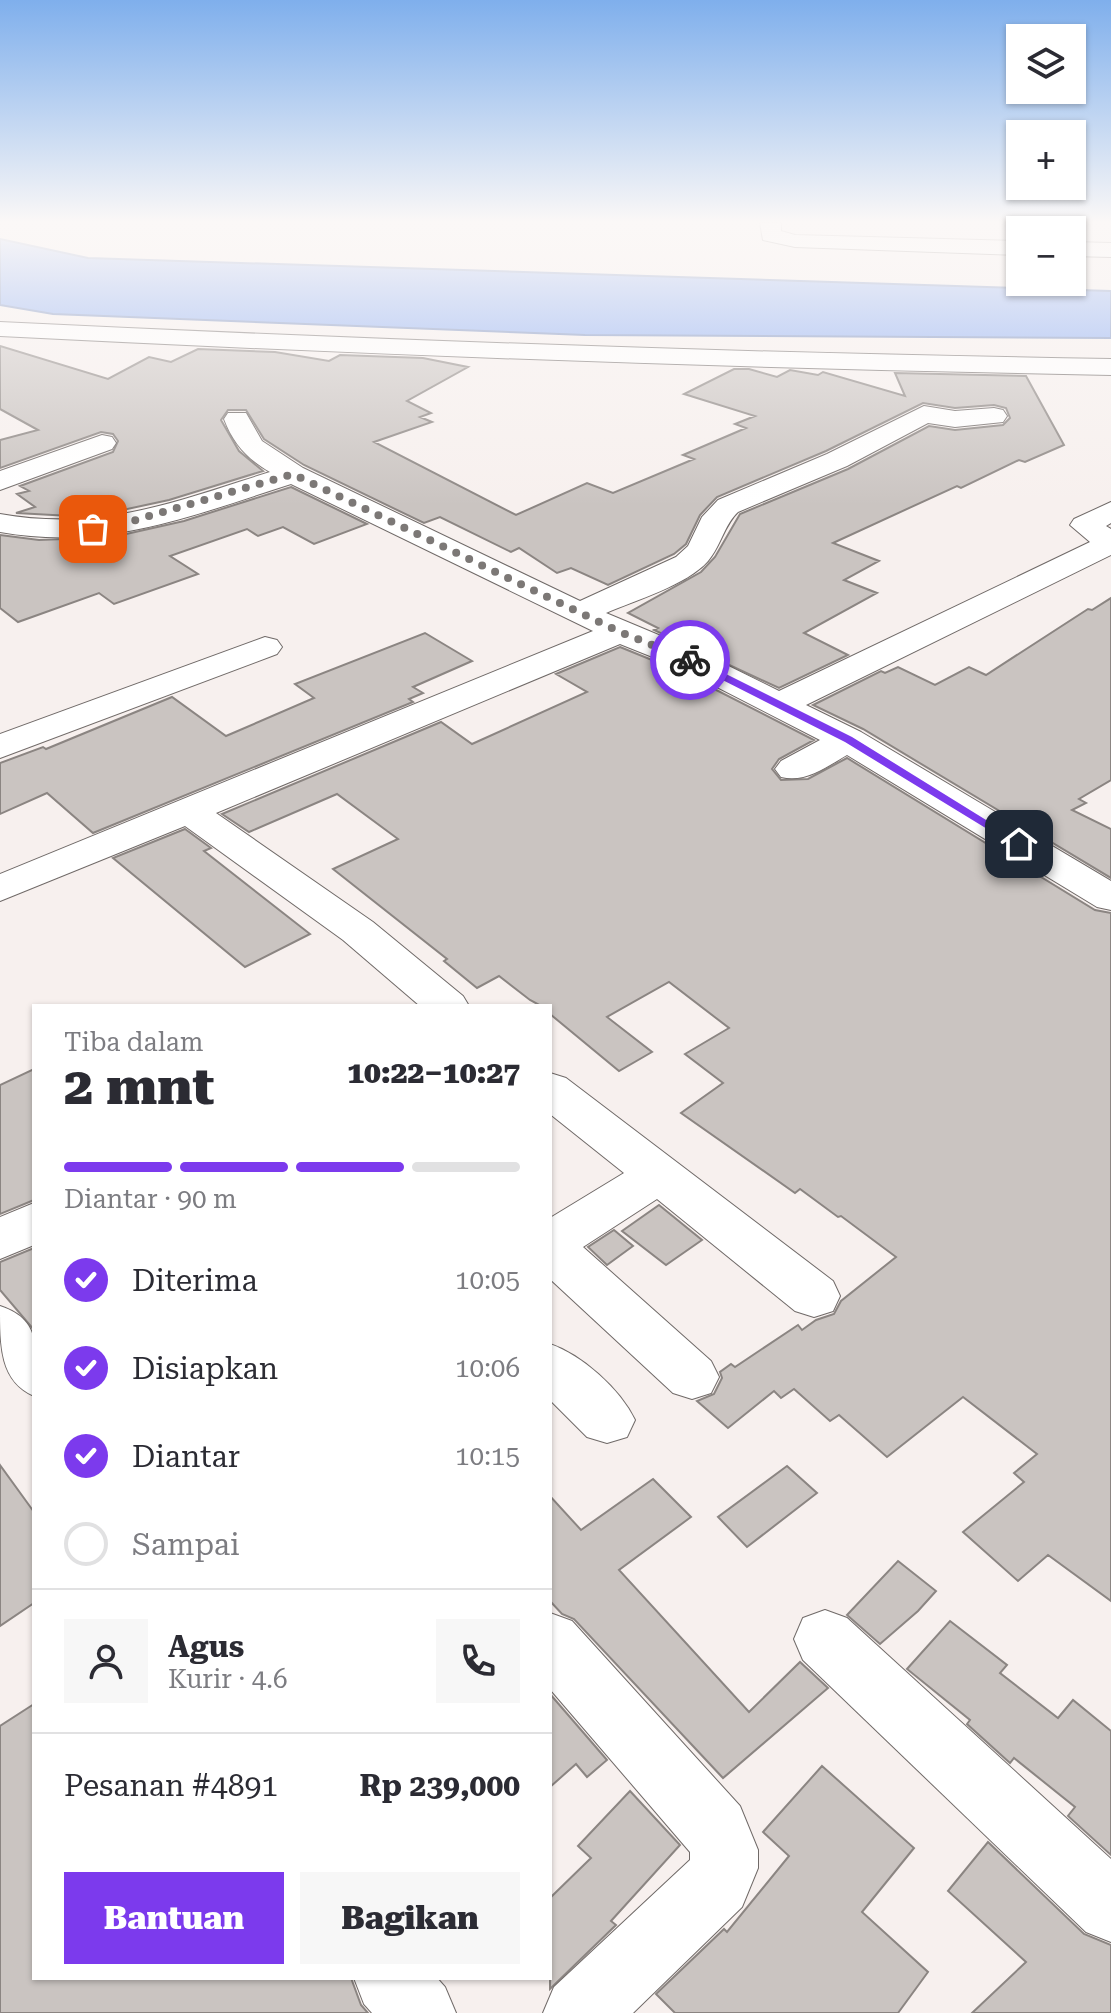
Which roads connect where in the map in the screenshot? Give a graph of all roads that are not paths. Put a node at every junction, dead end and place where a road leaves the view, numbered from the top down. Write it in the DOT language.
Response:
graph roads {
  1 [pos="0,329"];
  2 [pos="53,333"];
  3 [pos="25,355"];
  4 [pos="1111,367"];
  5 [pos="994,416"];
  6 [pos="237,419"];
  7 [pos="102,443"];
  8 [pos="293,474"];
  9 [pos="0,481"];
  10 [pos="1111,511"];
  11 [pos="0,523"];
  12 [pos="582,612"];
  13 [pos="620,632"];
  14 [pos="265,647"];
  15 [pos="779,705"];
  16 [pos="848,740"];
  17 [pos="0,747"];
  18 [pos="794,769"];
  19 [pos="188,811"];
  20 [pos="7,876"];
  21 [pos="1111,898"];
  22 [pos="445,1004"];
  23 [pos="552,1091"];
  24 [pos="658,1175"];
  25 [pos="32,1223"];
  26 [pos="0,1240"];
  27 [pos="552,1245"];
  28 [pos="552,1248"];
  29 [pos="814,1296"];
  30 [pos="0,1327"];
  31 [pos="552,1368"];
  32 [pos="32,1371"];
  33 [pos="692,1377"];
  34 [pos="607,1420"];
  35 [pos="825,1639"];
  36 [pos="552,1644"];
  37 [pos="1111,1907"];
  38 [pos="392,1980"];
  39 [pos="419,2013"];
  40 [pos="580,2013"];
  1 -- 2 [label="street"];
  2 -- 3 [label="street"];
  2 -- 4 [label="street"];
  5 -- 12 [label="street"];
  6 -- 8 [label="street"];
  7 -- 9 [label="street"];
  8 -- 11 [label="street"];
  8 -- 12 [label="street"];
  10 -- 15 [label="street"];
  12 -- 13 [label="street"];
  13 -- 15 [label="street"];
  13 -- 19 [label="street"];
  14 -- 17 [label="street"];
  15 -- 16 [label="street"];
  16 -- 18 [label="street"];
  16 -- 21 [label="street"];
  19 -- 20 [label="street"];
  19 -- 22 [label="street"];
  23 -- 24 [label="street"];
  24 -- 27 [label="street"];
  24 -- 29 [label="street"];
  25 -- 26 [label="street"];
  28 -- 33 [label="street"];
  30 -- 32 [label="street"];
  31 -- 34 [label="street"];
  35 -- 37 [label="street"];
  36 -- 40 [label="street"];
  38 -- 39 [label="street"];
}
